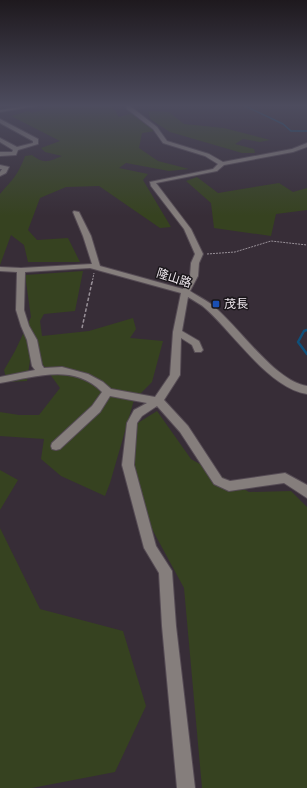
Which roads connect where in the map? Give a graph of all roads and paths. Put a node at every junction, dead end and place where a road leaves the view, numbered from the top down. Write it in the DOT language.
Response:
graph roads {
  1 [pos="5,143"];
  2 [pos="35,143"];
  3 [pos="167,143"];
  4 [pos="307,145"];
  5 [pos="16,149"];
  6 [pos="0,154"];
  7 [pos="222,164"];
  8 [pos="0,167"];
  9 [pos="0,174"];
  10 [pos="76,212"];
  11 [pos="307,245"];
  12 [pos="199,254"];
  13 [pos="97,268"];
  14 [pos="0,269"];
  15 [pos="22,270"];
  16 [pos="185,292"];
  17 [pos="82,328"];
  18 [pos="177,332"];
  19 [pos="198,350"];
  20 [pos="42,372"];
  21 [pos="0,380"];
  22 [pos="307,390"];
  23 [pos="108,392"];
  24 [pos="158,401"];
  25 [pos="56,446"];
  26 [pos="307,492"];
  27 [pos="183,787"];
  1 -- 5 [label="street"];
  2 -- 5 [label="street"];
  3 -- 7 [label="street"];
  4 -- 7 [label="street"];
  5 -- 6 [label="street"];
  7 -- 12 [label="street"];
  8 -- 9 [label="street"];
  10 -- 13 [label="street"];
  11 -- 12 [label="path"];
  12 -- 16 [label="street"];
  13 -- 15 [label="street, 隆山路"];
  13 -- 16 [label="street, 隆山路"];
  13 -- 17 [label="path"];
  14 -- 15 [label="street, 隆山路"];
  15 -- 20 [label="street"];
  16 -- 18 [label="street"];
  16 -- 22 [label="street, 隆山路"];
  18 -- 19 [label="street"];
  18 -- 24 [label="street"];
  20 -- 21 [label="street"];
  20 -- 23 [label="street"];
  23 -- 24 [label="street"];
  23 -- 25 [label="street"];
  24 -- 26 [label="street"];
  24 -- 27 [label="street"];
}
